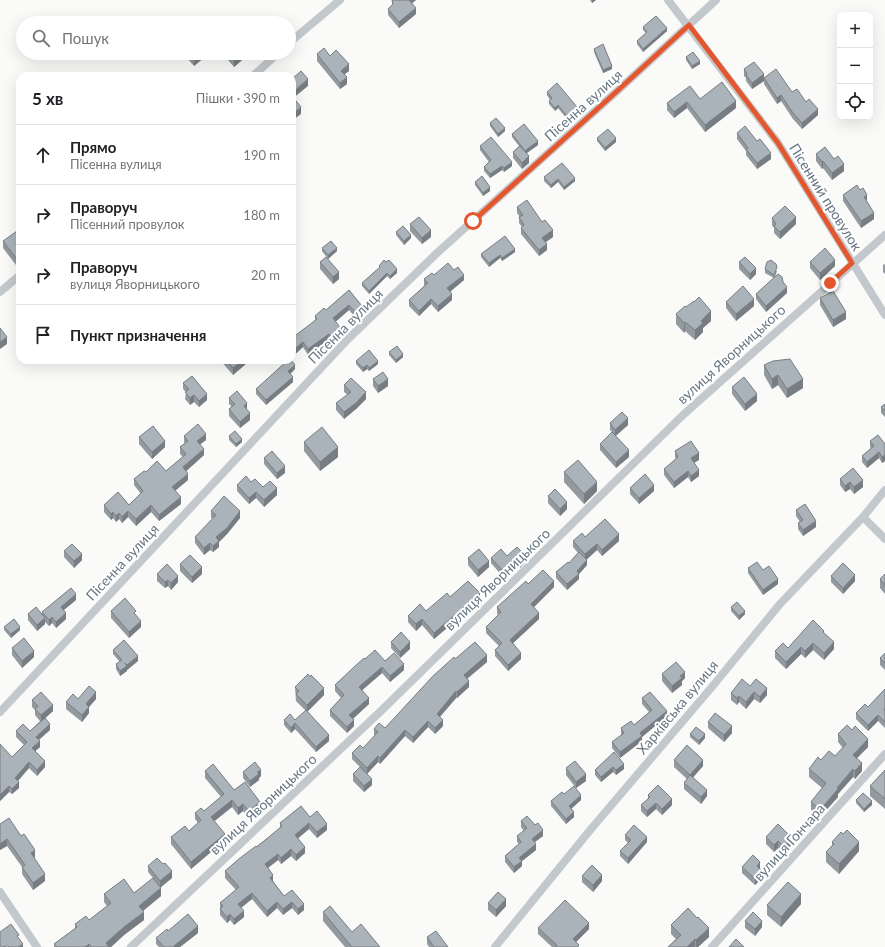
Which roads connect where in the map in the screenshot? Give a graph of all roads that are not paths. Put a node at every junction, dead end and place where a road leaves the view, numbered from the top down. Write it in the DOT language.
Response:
graph roads {
  1 [pos="340,0"];
  2 [pos="668,0"];
  3 [pos="716,0"];
  4 [pos="689,25"];
  5 [pos="296,37"];
  6 [pos="270,60"];
  7 [pos="257,72"];
  8 [pos="885,235"];
  9 [pos="852,263"];
  10 [pos="16,278"];
  11 [pos="0,292"];
  12 [pos="885,315"];
  13 [pos="885,490"];
  14 [pos="863,517"];
  15 [pos="885,539"];
  16 [pos="0,712"];
  17 [pos="885,754"];
  18 [pos="0,892"];
  19 [pos="37,947"];
  20 [pos="131,947"];
  21 [pos="495,947"];
  22 [pos="712,947"];
  1 -- 5 [label="street"];
  2 -- 4 [label="street, Пісенний провулок"];
  3 -- 4 [label="street, Пісенна вулиця"];
  4 -- 9 [label="street, Пісенний провулок"];
  4 -- 16 [label="street, Пісенна вулиця"];
  6 -- 7 [label="street"];
  8 -- 9 [label="street, вулиця Яворницького"];
  9 -- 12 [label="street, Пісенний провулок"];
  9 -- 20 [label="street, вулиця Яворницького"];
  10 -- 11 [label="street"];
  13 -- 14 [label="street, Харківська вулиця"];
  14 -- 15 [label="street"];
  14 -- 21 [label="street, Харківська вулиця"];
  17 -- 22 [label="street, вулиця Гончара"];
  18 -- 19 [label="street"];
}
